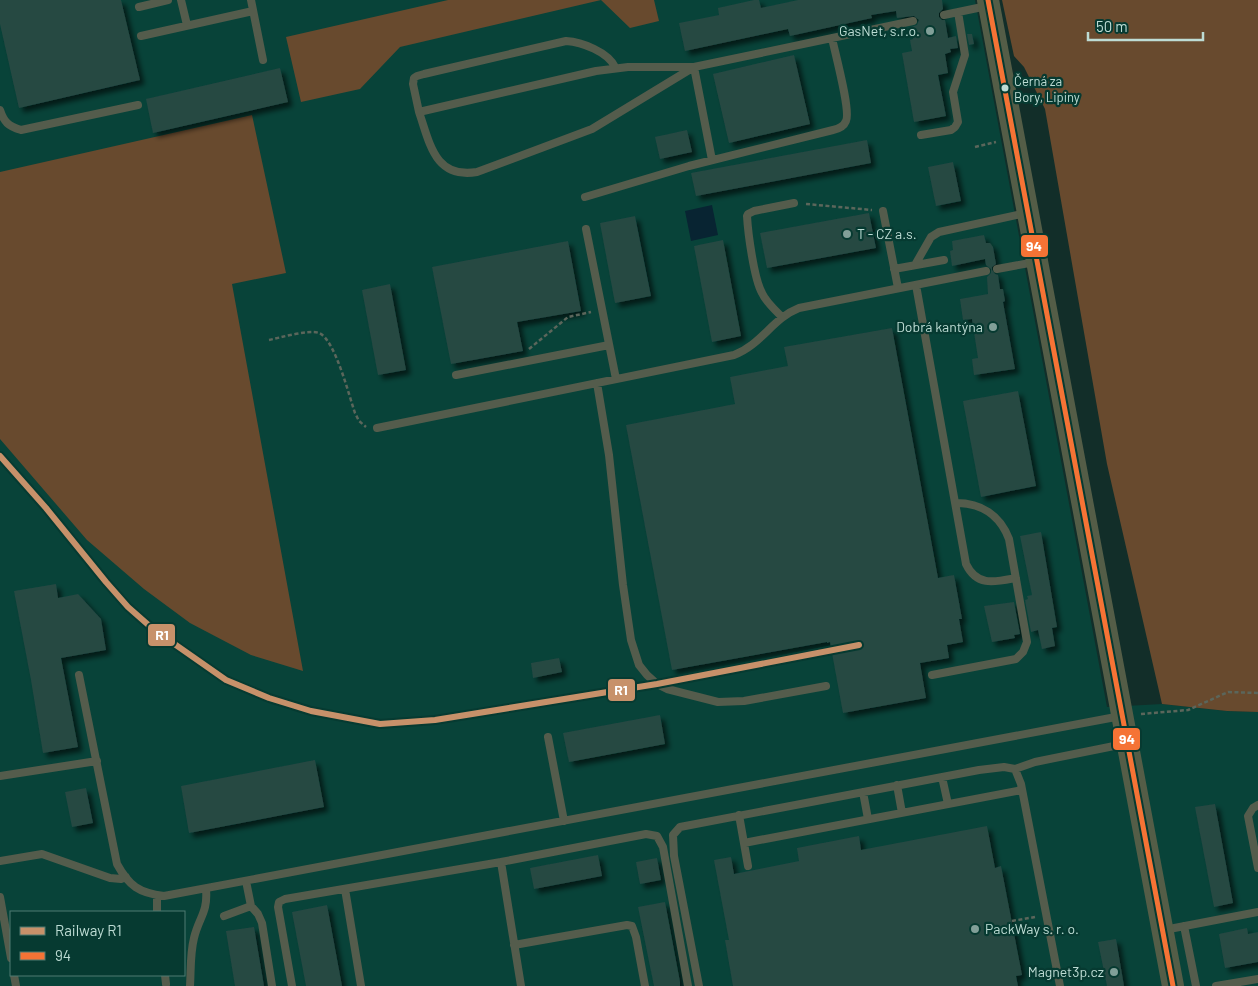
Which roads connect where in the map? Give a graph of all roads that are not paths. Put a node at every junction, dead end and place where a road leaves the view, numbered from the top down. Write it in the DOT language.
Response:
graph roads {
  1 [pos="168,0"];
  2 [pos="181,0"];
  3 [pos="251,0"];
  4 [pos="989,3"];
  5 [pos="139,7"];
  6 [pos="253,11"];
  7 [pos="958,12"];
  8 [pos="944,14"];
  9 [pos="913,21"];
  10 [pos="187,26"];
  11 [pos="141,36"];
  12 [pos="832,38"];
  13 [pos="263,60"];
  14 [pos="615,67"];
  15 [pos="694,67"];
  16 [pos="138,105"];
  17 [pos="0,110"];
  18 [pos="419,112"];
  19 [pos="921,136"];
  20 [pos="712,160"];
  21 [pos="586,197"];
  22 [pos="794,203"];
  23 [pos="884,211"];
  24 [pos="1028,213"];
  25 [pos="586,229"];
  26 [pos="944,260"];
  27 [pos="1037,262"];
  28 [pos="914,265"];
  29 [pos="894,268"];
  30 [pos="997,269"];
  31 [pos="986,271"];
  32 [pos="916,285"];
  33 [pos="898,288"];
  34 [pos="782,317"];
  35 [pos="609,345"];
  36 [pos="456,374"];
  37 [pos="616,379"];
  38 [pos="597,383"];
  39 [pos="377,428"];
  40 [pos="956,504"];
  41 [pos="1016,578"];
  42 [pos="79,675"];
  43 [pos="932,675"];
  44 [pos="826,686"];
  45 [pos="1123,716"];
  46 [pos="548,737"];
  47 [pos="1128,743"];
  48 [pos="97,761"];
  49 [pos="1014,769"];
  50 [pos="0,776"];
  51 [pos="942,777"];
  52 [pos="897,785"];
  53 [pos="1022,790"];
  54 [pos="863,792"];
  55 [pos="948,804"];
  56 [pos="1258,805"];
  57 [pos="902,813"];
  58 [pos="739,815"];
  59 [pos="868,819"];
  60 [pos="564,821"];
  61 [pos="744,843"];
  62 [pos="0,861"];
  63 [pos="501,862"];
  64 [pos="748,866"];
  65 [pos="1258,868"];
  66 [pos="126,877"];
  67 [pos="246,881"];
  68 [pos="206,889"];
  69 [pos="345,889"];
  70 [pos="157,895"];
  71 [pos="0,897"];
  72 [pos="251,906"];
  73 [pos="157,911"];
  74 [pos="1258,912"];
  75 [pos="224,916"];
  76 [pos="1174,928"];
  77 [pos="514,944"];
  78 [pos="10,952"];
  79 [pos="165,976"];
  80 [pos="1258,979"];
  81 [pos="166,984"];
  82 [pos="190,986"];
  83 [pos="272,986"];
  84 [pos="292,986"];
  85 [pos="361,986"];
  86 [pos="521,986"];
  87 [pos="645,986"];
  88 [pos="688,986"];
  89 [pos="699,986"];
  90 [pos="1060,986"];
  91 [pos="1173,986"];
  92 [pos="1196,986"];
  93 [pos="1216,986"];
  1 -- 5 [label="lane"];
  2 -- 10 [label="lane"];
  3 -- 6 [label="lane"];
  4 -- 7 [label="lane"];
  4 -- 24 [label="street"];
  6 -- 10 [label="lane"];
  6 -- 13 [label="lane"];
  7 -- 8 [label="lane"];
  7 -- 19 [label="lane"];
  9 -- 12 [label="lane"];
  10 -- 11 [label="lane"];
  12 -- 15 [label="lane"];
  12 -- 20 [label="lane"];
  14 -- 15 [label="lane"];
  14 -- 18 [label="lane"];
  14 -- 18 [label="lane"];
  15 -- 18 [label="lane"];
  15 -- 20 [label="lane"];
  16 -- 17 [label="lane"];
  20 -- 21 [label="lane"];
  22 -- 34 [label="lane"];
  23 -- 29 [label="lane"];
  24 -- 27 [label="street"];
  24 -- 28 [label="lane"];
  25 -- 35 [label="lane"];
  26 -- 28 [label="lane"];
  27 -- 30 [label="lane"];
  27 -- 45 [label="street"];
  28 -- 29 [label="lane"];
  29 -- 33 [label="lane"];
  31 -- 32 [label="lane"];
  32 -- 33 [label="lane"];
  32 -- 40 [label="lane"];
  33 -- 34 [label="lane"];
  34 -- 37 [label="lane"];
  35 -- 36 [label="lane"];
  35 -- 37 [label="lane"];
  37 -- 38 [label="lane"];
  38 -- 39 [label="lane"];
  38 -- 44 [label="lane"];
  40 -- 41 [label="lane"];
  40 -- 41 [label="lane"];
  41 -- 43 [label="lane"];
  42 -- 48 [label="lane"];
  45 -- 47 [label="street"];
  45 -- 60 [label="lane"];
  46 -- 60 [label="lane"];
  47 -- 49 [label="lane"];
  47 -- 76 [label="street"];
  48 -- 50 [label="lane"];
  48 -- 66 [label="lane"];
  49 -- 51 [label="lane"];
  49 -- 53 [label="lane"];
  51 -- 52 [label="lane"];
  51 -- 55 [label="lane"];
  52 -- 54 [label="lane"];
  52 -- 57 [label="lane"];
  53 -- 55 [label="lane"];
  53 -- 90 [label="lane"];
  54 -- 58 [label="lane"];
  54 -- 59 [label="lane"];
  55 -- 57 [label="lane"];
  56 -- 65 [label="lane"];
  57 -- 59 [label="lane"];
  58 -- 61 [label="lane"];
  58 -- 89 [label="lane"];
  59 -- 61 [label="lane"];
  60 -- 67 [label="lane"];
  61 -- 64 [label="lane"];
  62 -- 66 [label="lane"];
  63 -- 69 [label="lane"];
  63 -- 77 [label="lane"];
  63 -- 88 [label="lane"];
  66 -- 70 [label="lane"];
  67 -- 68 [label="lane"];
  67 -- 72 [label="lane"];
  68 -- 70 [label="lane"];
  68 -- 82 [label="lane"];
  69 -- 84 [label="lane"];
  69 -- 85 [label="lane"];
  70 -- 73 [label="lane"];
  71 -- 78 [label="lane"];
  72 -- 75 [label="lane"];
  72 -- 83 [label="lane"];
  74 -- 76 [label="lane"];
  76 -- 91 [label="street"];
  76 -- 92 [label="lane"];
  77 -- 86 [label="lane"];
  77 -- 87 [label="lane"];
  79 -- 81 [label="lane"];
  80 -- 93 [label="lane"];
}
